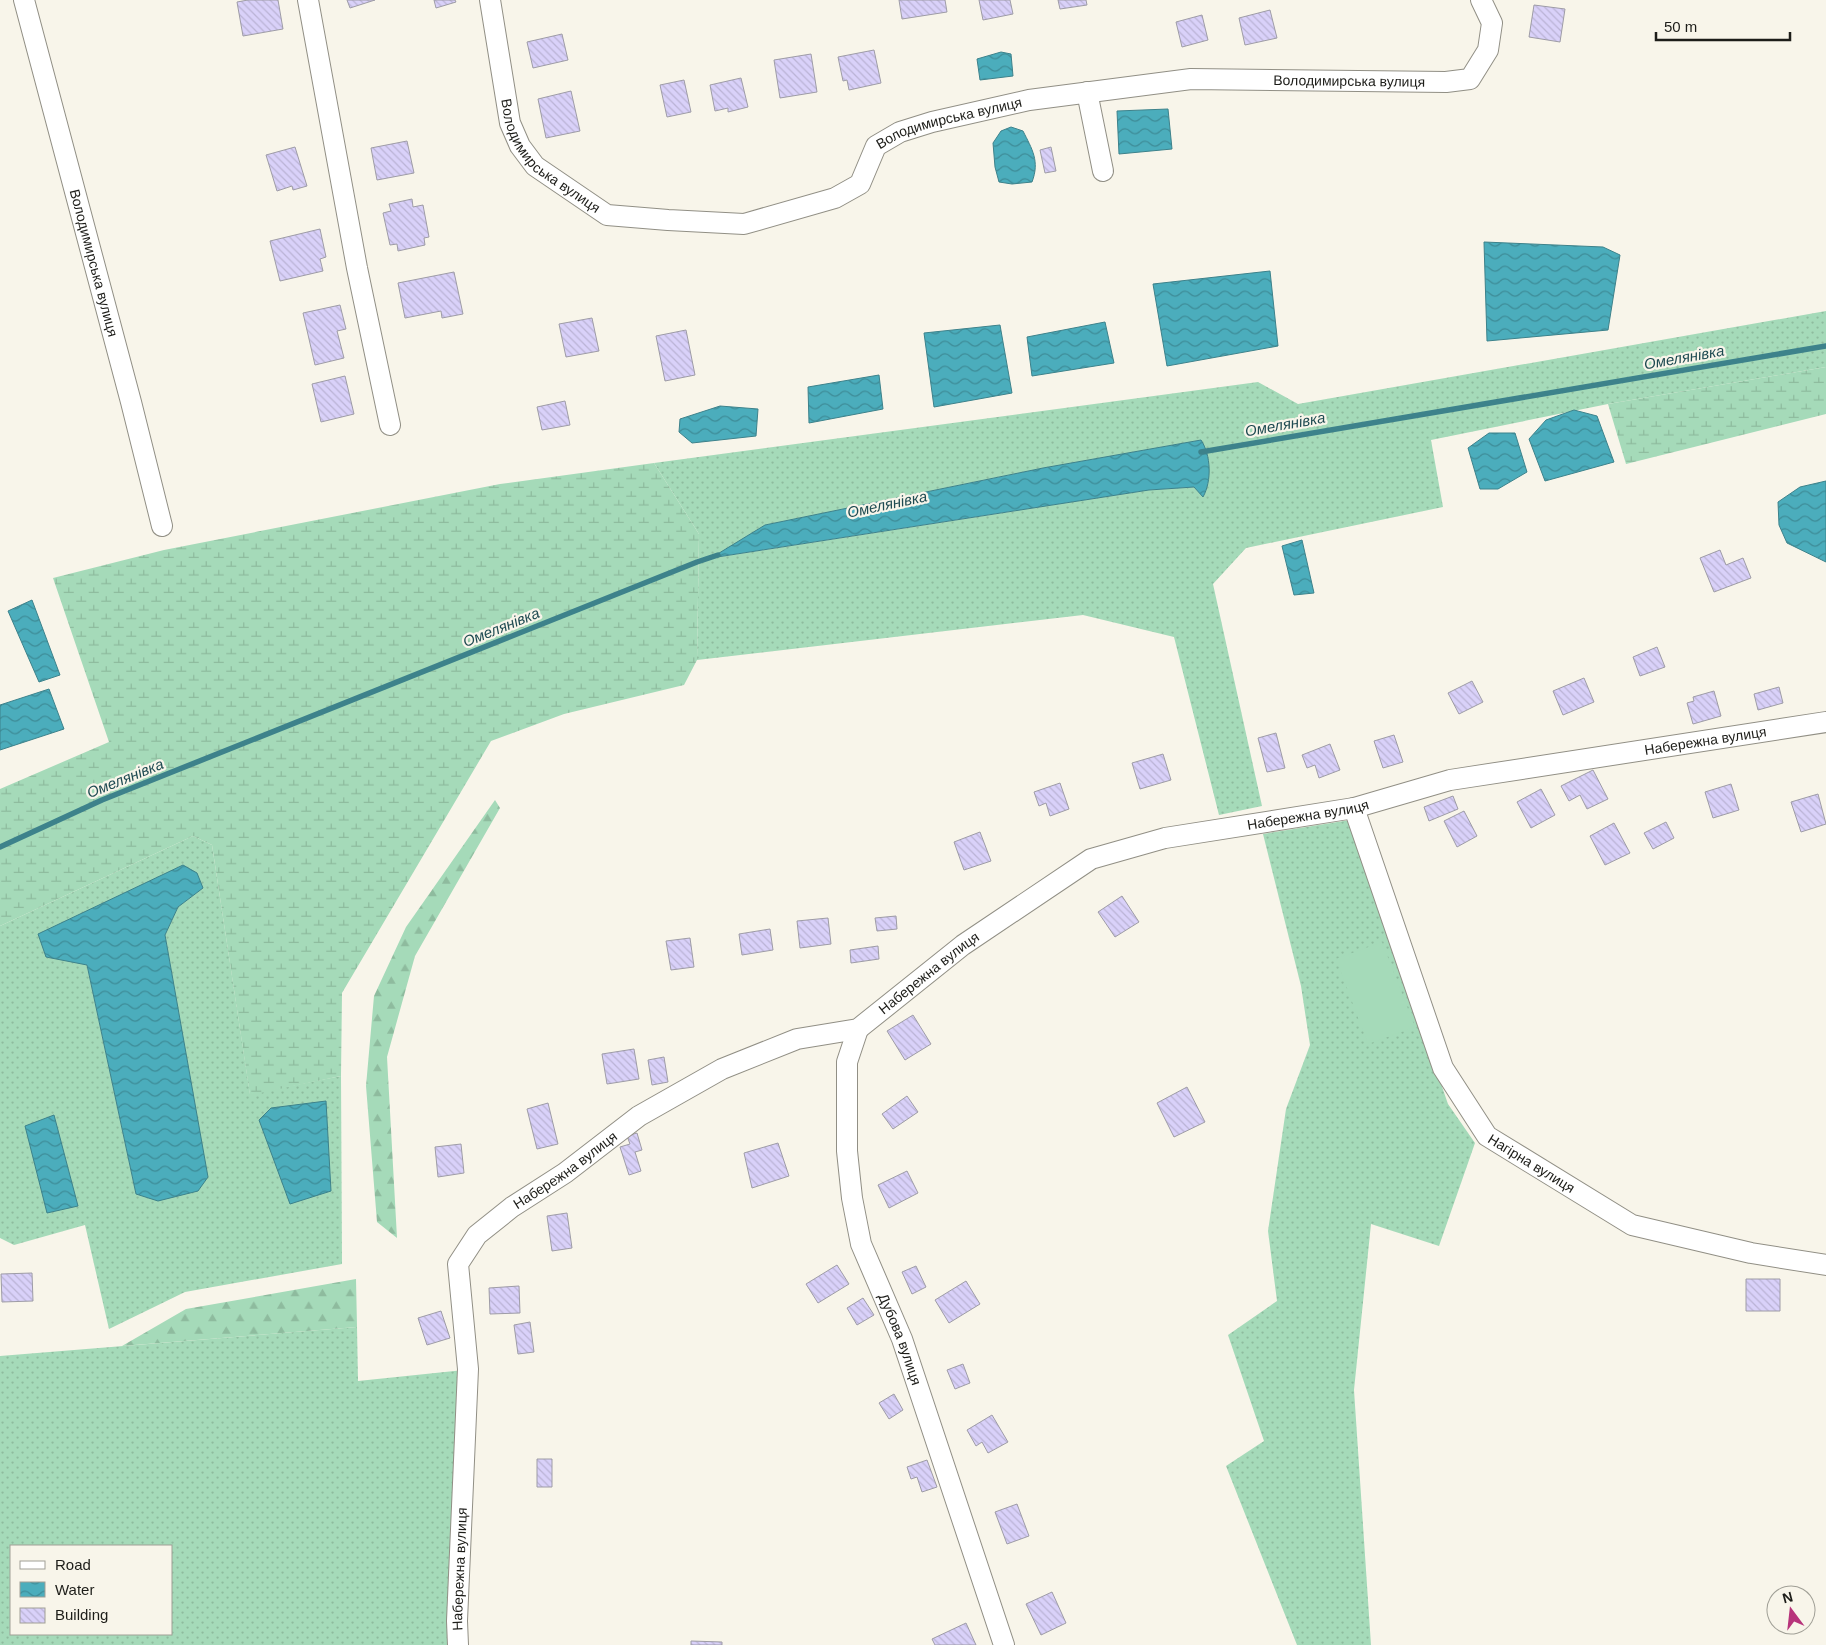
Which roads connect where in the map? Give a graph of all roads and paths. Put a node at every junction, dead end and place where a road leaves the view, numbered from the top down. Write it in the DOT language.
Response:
graph roads {
  1 [pos="24,0"];
  2 [pos="308,0"];
  3 [pos="490,0"];
  4 [pos="1481,0"];
  5 [pos="1087,92"];
  6 [pos="1103,171"];
  7 [pos="390,426"];
  8 [pos="162,526"];
  9 [pos="1826,722"];
  10 [pos="1354,808"];
  11 [pos="858,1029"];
  12 [pos="1826,1265"];
  13 [pos="458,1645"];
  14 [pos="1004,1645"];
  1 -- 8 [label="street, Володимирська вулиця"];
  2 -- 7 [label="street"];
  3 -- 5 [label="street, Володимирська вулиця"];
  4 -- 5 [label="street, Володимирська вулиця"];
  5 -- 6 [label="street"];
  9 -- 10 [label="street, Набережна вулиця"];
  10 -- 11 [label="street, Набережна вулиця"];
  10 -- 12 [label="street, Нагірна вулиця"];
  11 -- 13 [label="street, Набережна вулиця"];
  11 -- 14 [label="street, Дубова вулиця"];
}
